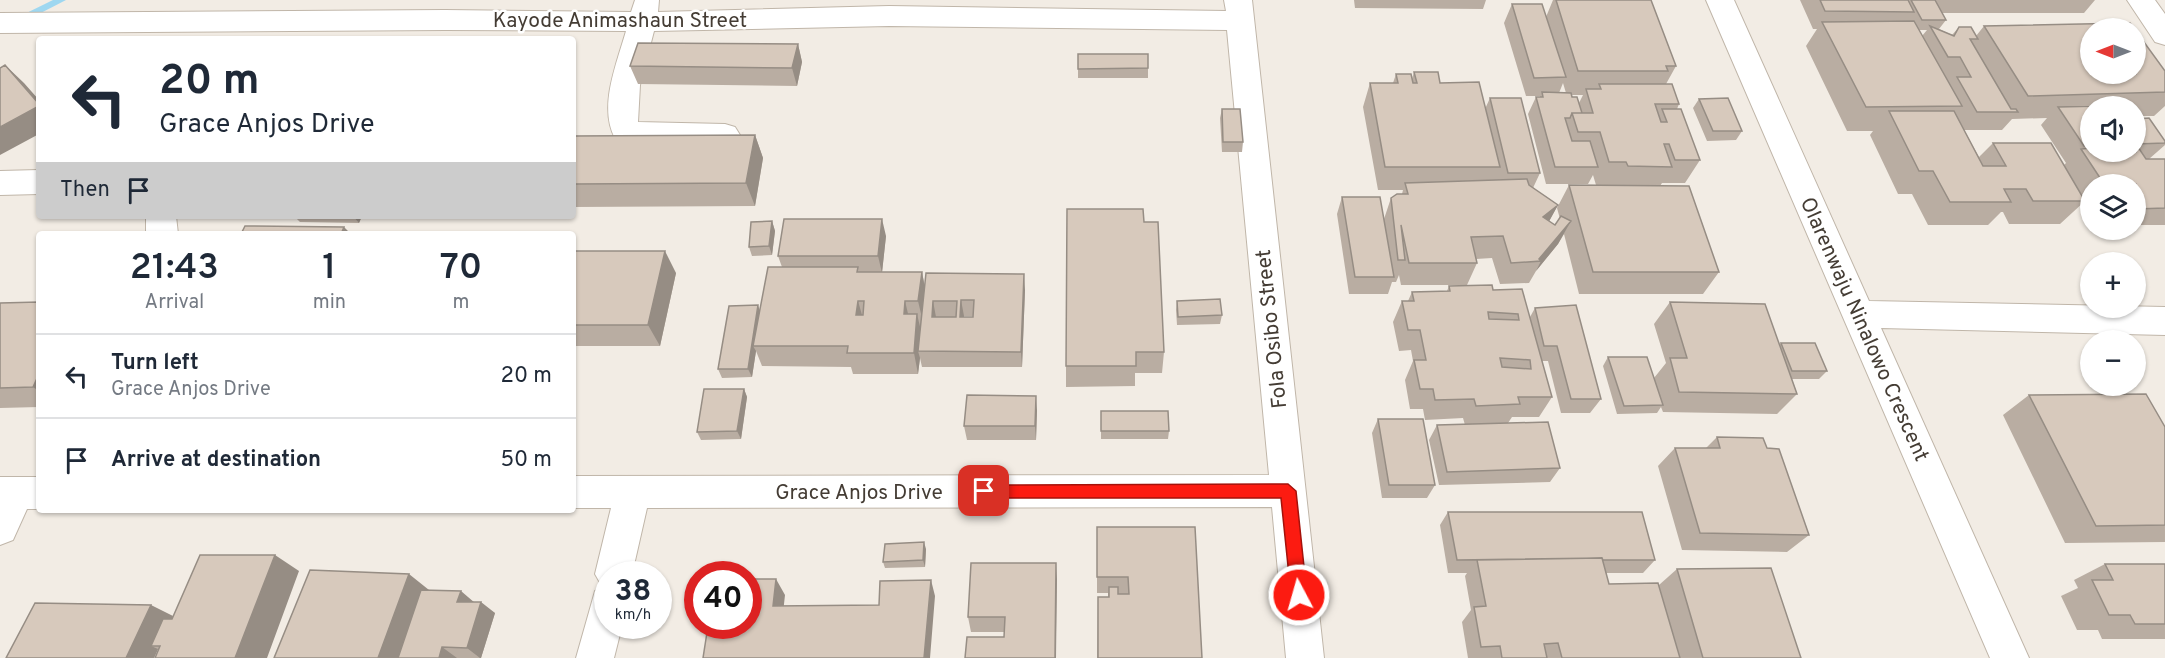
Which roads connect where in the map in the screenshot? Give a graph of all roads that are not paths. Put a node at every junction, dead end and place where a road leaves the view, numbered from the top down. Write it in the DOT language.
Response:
graph roads {
  1 [pos="1720,0"];
  2 [pos="2140,0"];
  3 [pos="890,8"];
  4 [pos="449,10"];
  5 [pos="1239,10"];
  6 [pos="646,11"];
  7 [pos="0,23"];
  8 [pos="2165,35"];
  9 [pos="725,135"];
  10 [pos="36,182"];
  11 [pos="0,183"];
  12 [pos="1859,314"];
  13 [pos="2165,321"];
  14 [pos="1288,491"];
  15 [pos="576,492"];
  16 [pos="633,492"];
  17 [pos="19,493"];
  18 [pos="0,528"];
  19 [pos="617,561"];
  20 [pos="600,639"];
  21 [pos="596,658"];
  22 [pos="1305,658"];
  23 [pos="2010,658"];
  1 -- 12 [label="street, Olarenwaju Ninalowo Crescent"];
  2 -- 8 [label="street"];
  3 -- 5 [label="street, Kayode Animashaun Street"];
  3 -- 6 [label="street, Kayode Animashaun Street"];
  4 -- 6 [label="street, Kayode Animashaun Street"];
  4 -- 7 [label="street, Kayode Animashaun Street"];
  5 -- 14 [label="street, Fola Osibo Street"];
  6 -- 9 [label="street"];
  10 -- 11 [label="street"];
  12 -- 13 [label="street"];
  12 -- 23 [label="street, Olarenwaju Ninalowo Crescent"];
  14 -- 16 [label="street, Grace Anjos Drive"];
  14 -- 22 [label="street, Fola Osibo Street"];
  15 -- 16 [label="street, Grace Anjos Drive"];
  16 -- 19 [label="street"];
  17 -- 18 [label="street"];
  20 -- 21 [label="street"];
}
